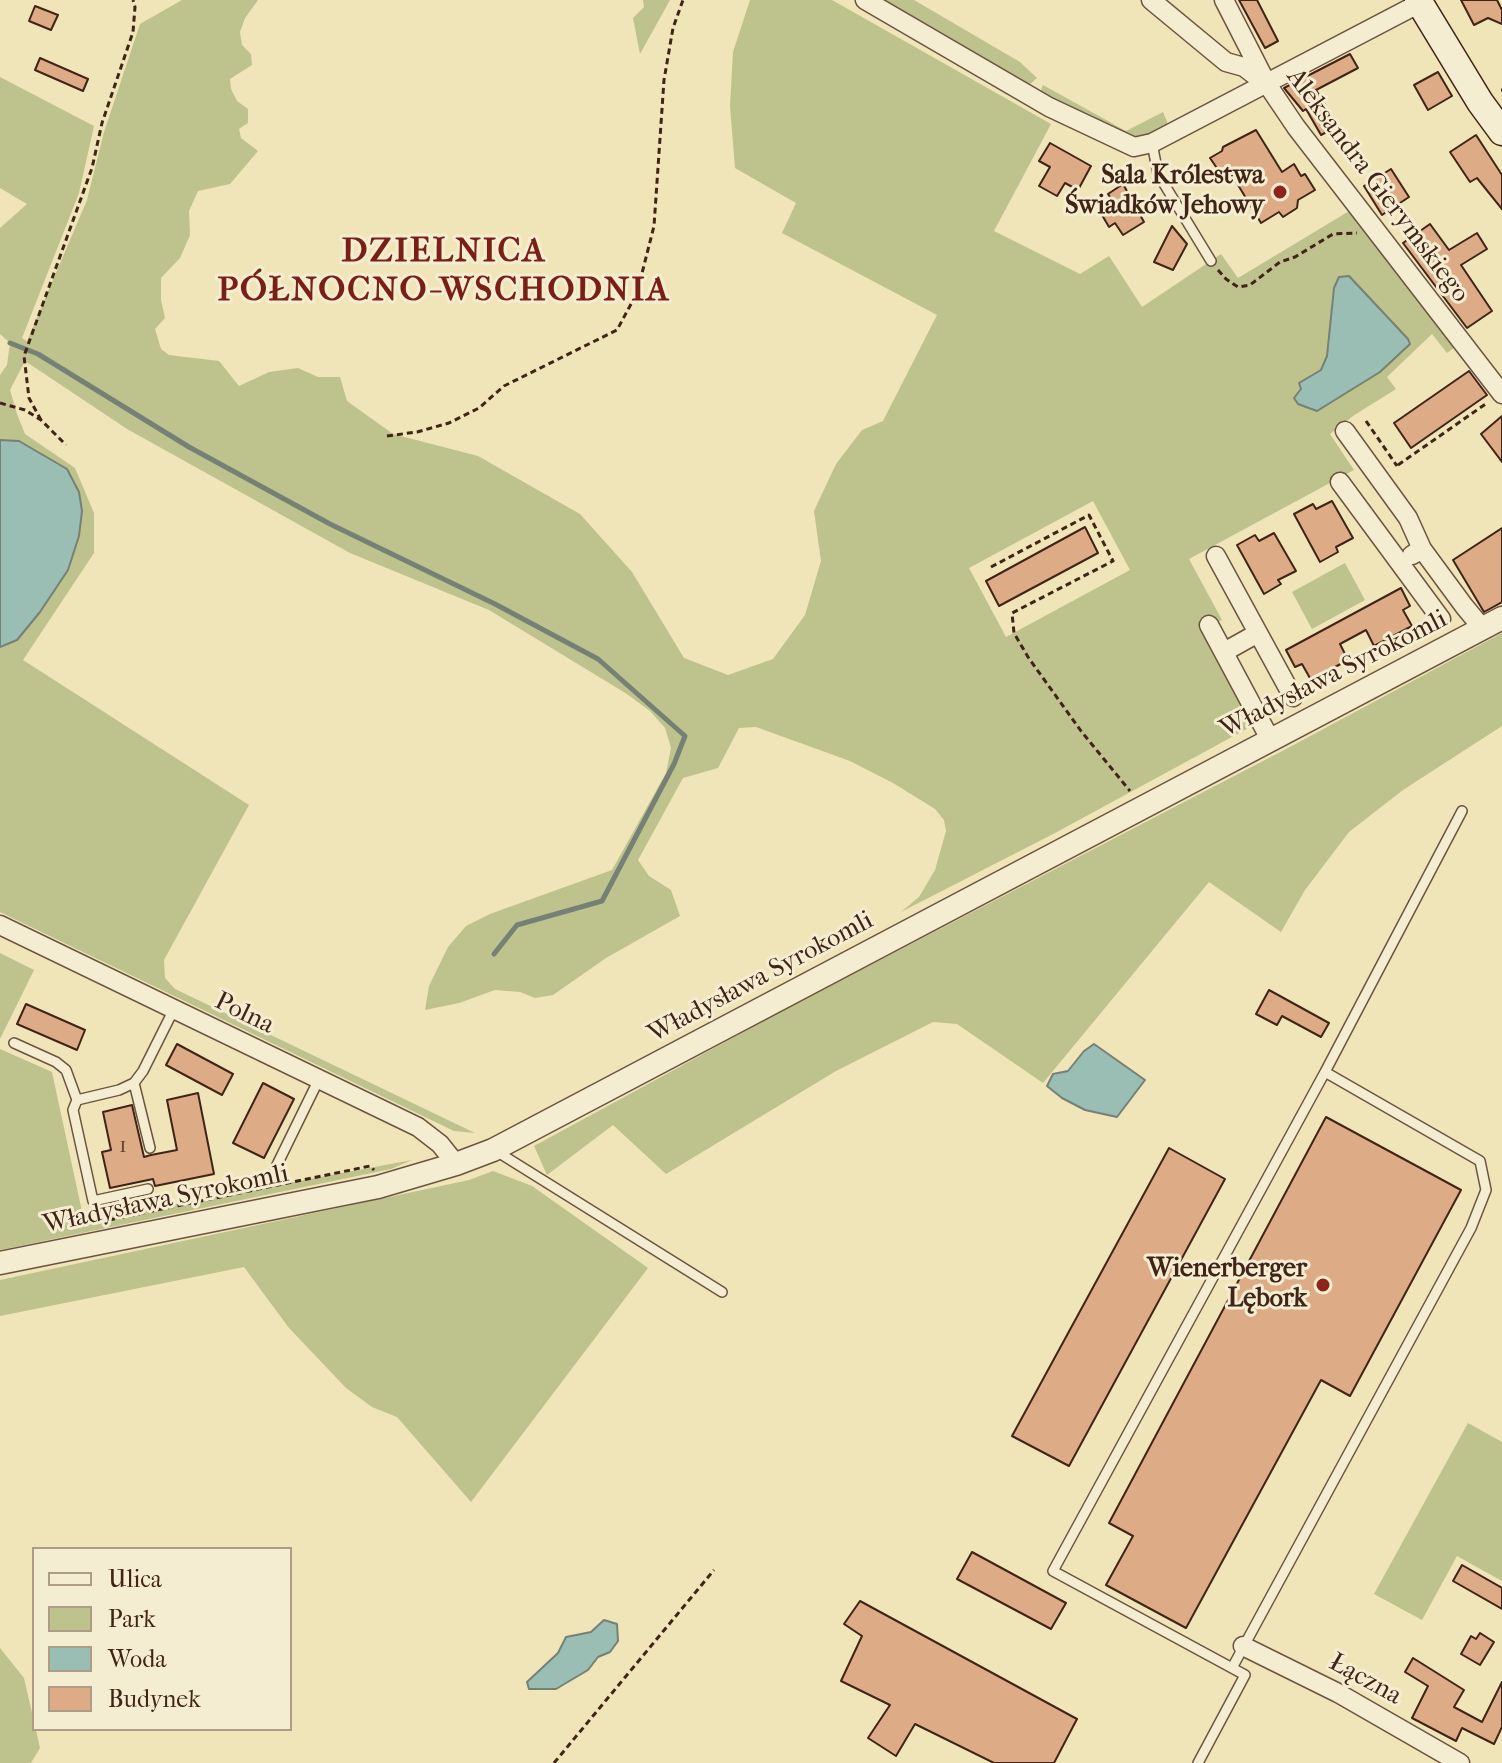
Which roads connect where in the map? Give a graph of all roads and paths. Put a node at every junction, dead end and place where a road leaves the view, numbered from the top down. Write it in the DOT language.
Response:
graph roads {
  1 [pos="133,0"];
  2 [pos="683,0"];
  3 [pos="865,0"];
  4 [pos="1151,0"];
  5 [pos="1224,0"];
  6 [pos="1419,2"];
  7 [pos="1267,84"];
  8 [pos="1502,132"];
  9 [pos="1152,143"];
  10 [pos="1361,233"];
  11 [pos="1211,261"];
  12 [pos="1498,396"];
  13 [pos="0,403"];
  14 [pos="41,420"];
  15 [pos="1366,421"];
  16 [pos="1345,431"];
  17 [pos="387,436"];
  18 [pos="66,445"];
  19 [pos="1398,465"];
  20 [pos="1387,473"];
  21 [pos="1340,482"];
  22 [pos="1422,549"];
  23 [pos="1216,556"];
  24 [pos="1399,562"];
  25 [pos="991,567"];
  26 [pos="1441,619"];
  27 [pos="1493,624"];
  28 [pos="1209,625"];
  29 [pos="1258,633"];
  30 [pos="1224,652"];
  31 [pos="1293,697"];
  32 [pos="1270,739"];
  33 [pos="1140,809"];
  34 [pos="1462,811"];
  35 [pos="0,925"];
  36 [pos="174,1009"];
  37 [pos="14,1043"];
  38 [pos="1325,1072"];
  39 [pos="319,1079"];
  40 [pos="134,1083"];
  41 [pos="77,1100"];
  42 [pos="150,1148"];
  43 [pos="493,1150"];
  44 [pos="456,1164"];
  45 [pos="275,1169"];
  46 [pos="148,1189"];
  47 [pos="0,1263"];
  48 [pos="722,1292"];
  49 [pos="714,1570"];
  50 [pos="1243,1646"];
  51 [pos="1232,1668"];
  52 [pos="554,1763"];
  53 [pos="1198,1763"];
  54 [pos="1460,1763"];
  1 -- 14 [label="path"];
  2 -- 17 [label="path"];
  3 -- 9 [label="street"];
  4 -- 7 [label="street"];
  5 -- 7 [label="street, Aleksandra Gierymskiego"];
  6 -- 7 [label="street"];
  6 -- 8 [label="main road"];
  7 -- 9 [label="street"];
  7 -- 12 [label="street, Aleksandra Gierymskiego"];
  9 -- 11 [label="lane"];
  10 -- 11 [label="path"];
  12 -- 19 [label="path"];
  13 -- 14 [label="path"];
  14 -- 18 [label="path"];
  15 -- 19 [label="path"];
  16 -- 22 [label="street"];
  19 -- 20 [label="path"];
  21 -- 24 [label="street"];
  22 -- 24 [label="street"];
  22 -- 27 [label="street"];
  23 -- 29 [label="street"];
  24 -- 26 [label="street"];
  25 -- 33 [label="path"];
  27 -- 32 [label="street, Władysława Syrokomli"];
  28 -- 30 [label="street"];
  29 -- 30 [label="street"];
  29 -- 31 [label="street"];
  30 -- 32 [label="street"];
  32 -- 33 [label="street, Władysława Syrokomli"];
  33 -- 43 [label="street, Władysława Syrokomli"];
  34 -- 38 [label="lane"];
  35 -- 36 [label="street, Polna"];
  36 -- 39 [label="street, Polna"];
  36 -- 40 [label="lane"];
  37 -- 41 [label="lane"];
  38 -- 50 [label="lane"];
  38 -- 51 [label="lane"];
  39 -- 44 [label="street, Polna"];
  39 -- 45 [label="lane"];
  40 -- 41 [label="lane"];
  40 -- 42 [label="lane"];
  41 -- 46 [label="lane"];
  43 -- 44 [label="street, Władysława Syrokomli"];
  43 -- 48 [label="lane"];
  44 -- 47 [label="street, Władysława Syrokomli"];
  49 -- 52 [label="path"];
  50 -- 51 [label="lane"];
  50 -- 54 [label="street, Łączna"];
  51 -- 53 [label="lane"];
}
